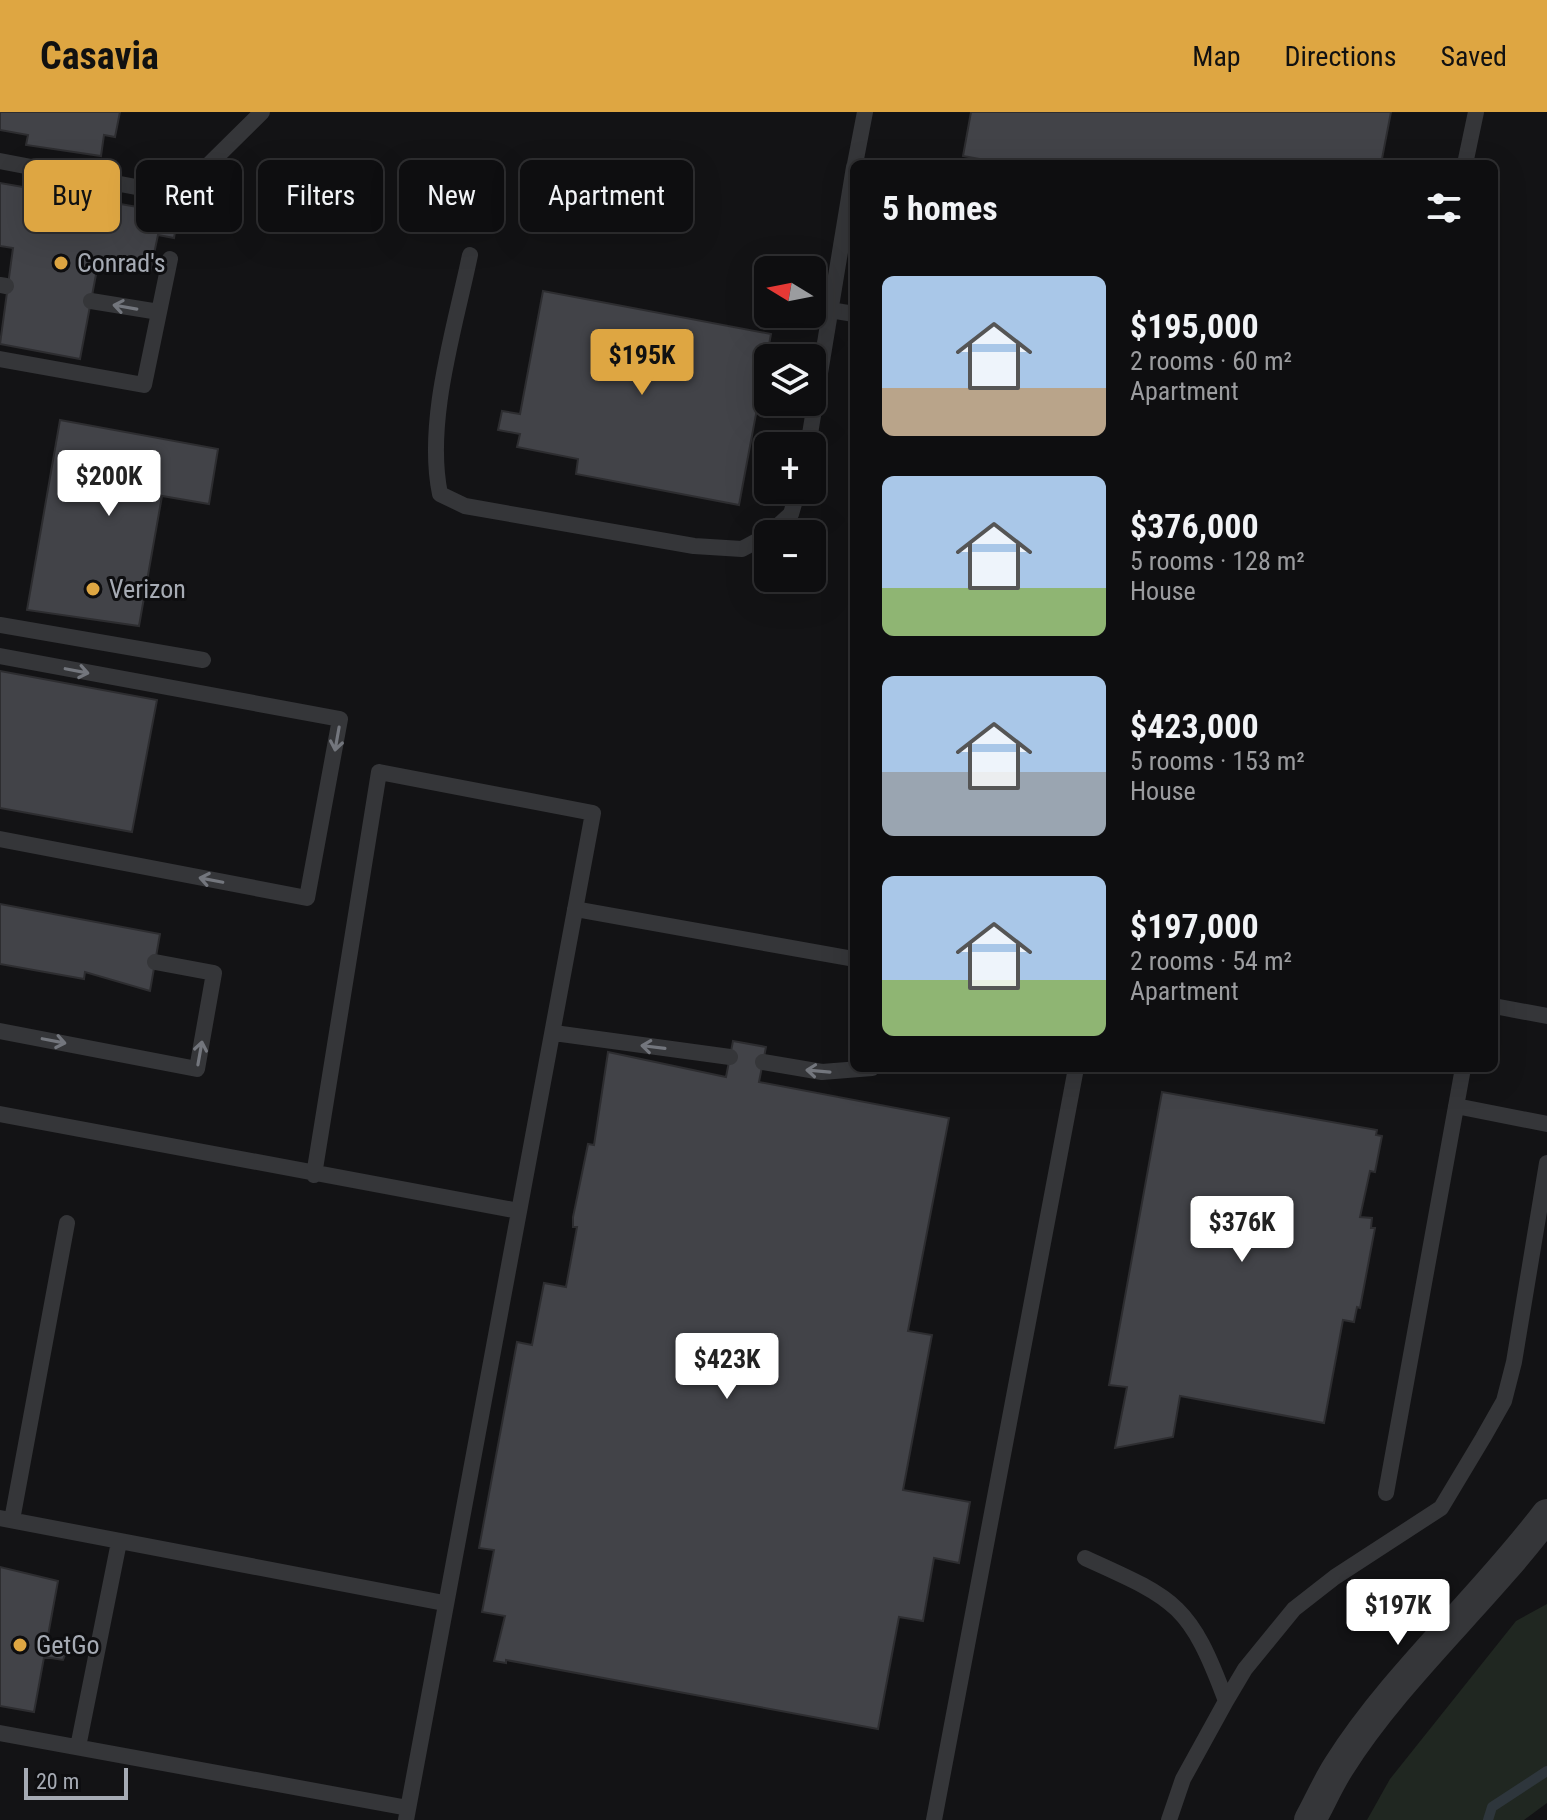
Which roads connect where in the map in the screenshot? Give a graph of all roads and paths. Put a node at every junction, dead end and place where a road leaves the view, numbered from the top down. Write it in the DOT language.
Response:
graph roads {
  1 [pos="262,112"];
  2 [pos="865,112"];
  3 [pos="1476,112"];
  4 [pos="855,160"];
  5 [pos="1466,160"];
  6 [pos="0,161"];
  7 [pos="850,190"];
  8 [pos="470,255"];
  9 [pos="170,259"];
  10 [pos="91,301"];
  11 [pos="830,310"];
  12 [pos="159,312"];
  13 [pos="850,313"];
  14 [pos="0,359"];
  15 [pos="810,432"];
  16 [pos="754,542"];
  17 [pos="0,625"];
  18 [pos="0,656"];
  19 [pos="203,660"];
  20 [pos="0,839"];
  21 [pos="575,909"];
  22 [pos="850,958"];
  23 [pos="155,962"];
  24 [pos="1498,1007"];
  25 [pos="1547,1016"];
  26 [pos="0,1031"];
  27 [pos="554,1033"];
  28 [pos="730,1057"];
  29 [pos="763,1062"];
  30 [pos="850,1070"];
  31 [pos="1075,1072"];
  32 [pos="1462,1072"];
  33 [pos="1456,1106"];
  34 [pos="0,1114"];
  35 [pos="1547,1124"];
  36 [pos="1547,1163"];
  37 [pos="314,1175"];
  38 [pos="519,1211"];
  39 [pos="67,1223"];
  40 [pos="1386,1493"];
  41 [pos="1547,1515"];
  42 [pos="6,1519"];
  43 [pos="119,1542"];
  44 [pos="1085,1558"];
  45 [pos="444,1603"];
  46 [pos="1226,1701"];
  47 [pos="0,1733"];
  48 [pos="78,1747"];
  49 [pos="407,1814"];
  50 [pos="934,1820"];
  51 [pos="1169,1820"];
  52 [pos="1310,1820"];
  1 -- 6 [label="lane"];
  2 -- 4 [label="lane"];
  3 -- 5 [label="lane"];
  7 -- 11 [label="lane"];
  8 -- 16 [label="lane"];
  9 -- 12 [label="lane"];
  12 -- 10 [label="lane, one-way"];
  11 -- 13 [label="lane"];
  11 -- 15 [label="lane"];
  12 -- 14 [label="lane"];
  17 -- 19 [label="lane"];
  18 -- 20 [label="lane, one-way"];
  21 -- 22 [label="lane"];
  21 -- 27 [label="lane"];
  21 -- 37 [label="lane"];
  26 -- 23 [label="lane, one-way"];
  24 -- 25 [label="lane"];
  28 -- 27 [label="lane, one-way"];
  27 -- 38 [label="lane"];
  30 -- 29 [label="lane, one-way"];
  31 -- 50 [label="lane"];
  32 -- 33 [label="lane"];
  33 -- 35 [label="lane"];
  33 -- 40 [label="lane"];
  34 -- 37 [label="lane"];
  36 -- 46 [label="lane"];
  37 -- 38 [label="lane"];
  38 -- 45 [label="lane"];
  39 -- 42 [label="lane"];
  41 -- 52 [label="street"];
  42 -- 43 [label="lane"];
  43 -- 45 [label="lane"];
  43 -- 48 [label="lane"];
  44 -- 46 [label="lane"];
  45 -- 49 [label="lane"];
  46 -- 51 [label="lane"];
  47 -- 48 [label="lane"];
  48 -- 49 [label="lane"];
}
